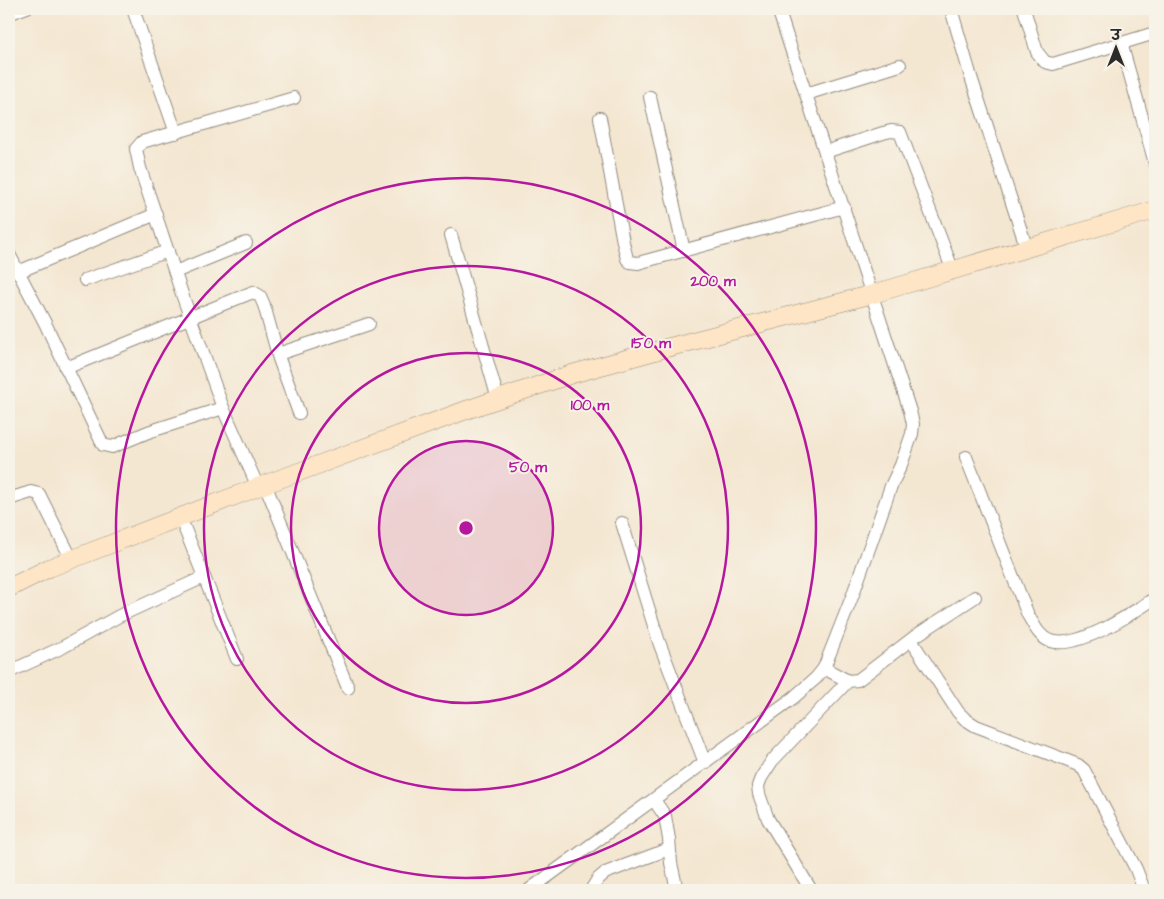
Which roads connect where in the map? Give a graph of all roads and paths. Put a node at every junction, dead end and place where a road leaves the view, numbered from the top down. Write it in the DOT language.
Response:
graph roads {
  1 [pos="30,9"];
  2 [pos="133,9"];
  3 [pos="778,9"];
  4 [pos="951,9"];
  5 [pos="1024,9"];
  6 [pos="9,17"];
  7 [pos="1155,33"];
  8 [pos="1121,43"];
  9 [pos="900,66"];
  10 [pos="806,94"];
  11 [pos="650,97"];
  12 [pos="294,98"];
  13 [pos="600,118"];
  14 [pos="176,132"];
  15 [pos="825,152"];
  16 [pos="1155,163"];
  17 [pos="844,207"];
  18 [pos="1155,210"];
  19 [pos="156,214"];
  20 [pos="451,235"];
  21 [pos="246,243"];
  22 [pos="1027,249"];
  23 [pos="168,251"];
  24 [pos="684,251"];
  25 [pos="9,254"];
  26 [pos="953,270"];
  27 [pos="18,272"];
  28 [pos="175,272"];
  29 [pos="85,280"];
  30 [pos="873,294"];
  31 [pos="190,318"];
  32 [pos="369,324"];
  33 [pos="278,354"];
  34 [pos="66,368"];
  35 [pos="498,399"];
  36 [pos="223,408"];
  37 [pos="298,413"];
  38 [pos="966,457"];
  39 [pos="261,486"];
  40 [pos="9,500"];
  41 [pos="180,517"];
  42 [pos="622,524"];
  43 [pos="72,560"];
  44 [pos="204,577"];
  45 [pos="9,588"];
  46 [pos="975,597"];
  47 [pos="1155,598"];
  48 [pos="911,640"];
  49 [pos="236,659"];
  50 [pos="824,668"];
  51 [pos="11,671"];
  52 [pos="848,681"];
  53 [pos="348,688"];
  54 [pos="705,763"];
  55 [pos="658,805"];
  56 [pos="669,849"];
  57 [pos="529,890"];
  58 [pos="591,890"];
  59 [pos="677,890"];
  60 [pos="811,890"];
  61 [pos="1144,890"];
  1 -- 6 [label="lane"];
  2 -- 14 [label="street"];
  3 -- 10 [label="street"];
  4 -- 22 [label="street"];
  5 -- 8 [label="street"];
  7 -- 8 [label="street"];
  8 -- 16 [label="street"];
  9 -- 10 [label="street"];
  10 -- 15 [label="street"];
  11 -- 24 [label="street"];
  12 -- 14 [label="street"];
  13 -- 24 [label="street"];
  14 -- 19 [label="street"];
  15 -- 17 [label="street"];
  15 -- 26 [label="street"];
  17 -- 24 [label="street"];
  17 -- 30 [label="street"];
  18 -- 22 [label="main road"];
  19 -- 23 [label="street"];
  19 -- 27 [label="street"];
  20 -- 35 [label="street"];
  21 -- 28 [label="street"];
  22 -- 26 [label="main road"];
  23 -- 28 [label="street"];
  23 -- 29 [label="street"];
  25 -- 27 [label="street"];
  26 -- 30 [label="main road"];
  27 -- 34 [label="street"];
  28 -- 31 [label="street"];
  30 -- 35 [label="main road"];
  30 -- 50 [label="street"];
  31 -- 33 [label="street"];
  31 -- 34 [label="street"];
  31 -- 36 [label="street"];
  32 -- 33 [label="street"];
  33 -- 37 [label="street"];
  34 -- 36 [label="street"];
  35 -- 39 [label="main road"];
  36 -- 39 [label="street"];
  38 -- 47 [label="street"];
  39 -- 41 [label="main road"];
  39 -- 53 [label="street"];
  40 -- 43 [label="street"];
  41 -- 43 [label="main road"];
  41 -- 44 [label="street"];
  42 -- 54 [label="street"];
  43 -- 45 [label="main road"];
  44 -- 49 [label="street"];
  44 -- 51 [label="street"];
  46 -- 48 [label="street"];
  48 -- 52 [label="street"];
  48 -- 61 [label="street"];
  50 -- 52 [label="street"];
  50 -- 54 [label="street"];
  52 -- 60 [label="street"];
  54 -- 55 [label="street"];
  55 -- 56 [label="street"];
  55 -- 57 [label="street"];
  56 -- 58 [label="street"];
  56 -- 59 [label="street"];
}
